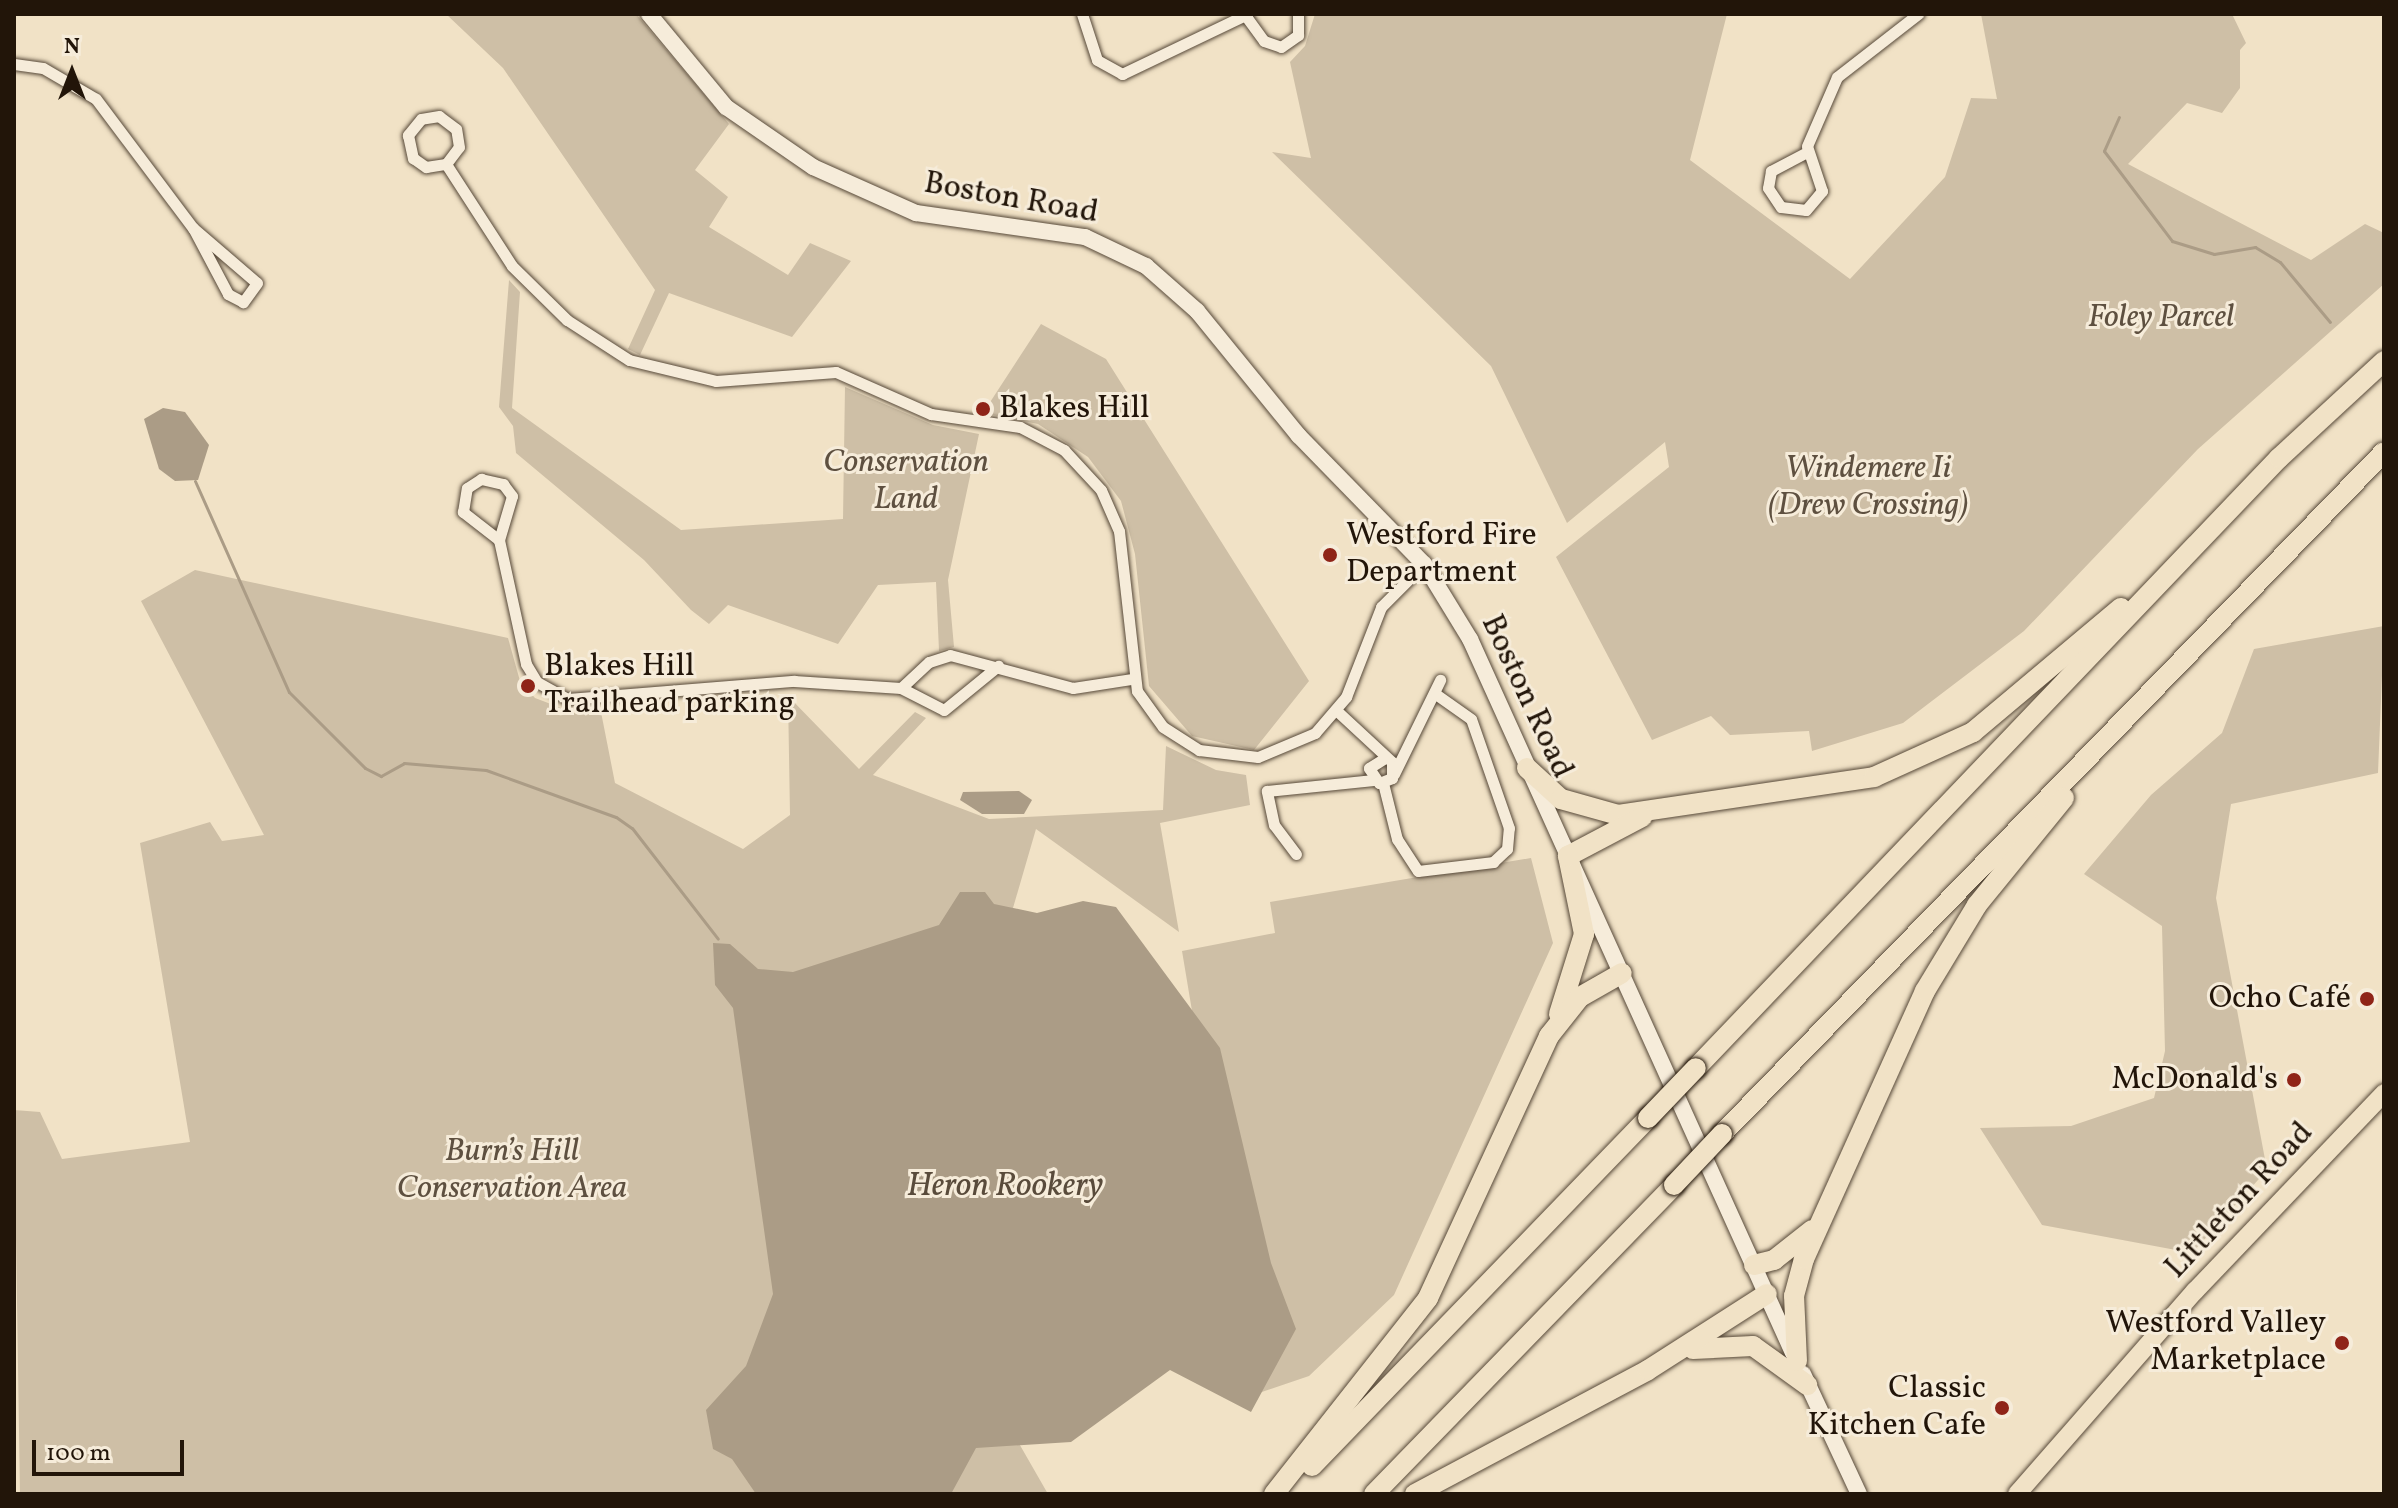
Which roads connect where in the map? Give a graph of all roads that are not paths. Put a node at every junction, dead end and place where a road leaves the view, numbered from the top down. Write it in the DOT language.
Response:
graph roads {
  1 [pos="649,14"];
  2 [pos="1082,14"];
  3 [pos="1298,14"];
  4 [pos="1918,14"];
  5 [pos="1246,15"];
  6 [pos="14,64"];
  7 [pos="1807,152"];
  8 [pos="446,164"];
  9 [pos="193,228"];
  10 [pos="2384,361"];
  11 [pos="2384,452"];
  12 [pos="2210,532"];
  13 [pos="499,540"];
  14 [pos="1424,564"];
  15 [pos="998,666"];
  16 [pos="1132,679"];
  17 [pos="1440,680"];
  18 [pos="901,688"];
  19 [pos="1434,693"];
  20 [pos="1337,711"];
  21 [pos="2111,734"];
  22 [pos="1361,735"];
  23 [pos="1411,743"];
  24 [pos="1387,758"];
  25 [pos="1527,768"];
  26 [pos="1374,774"];
  27 [pos="1394,774"];
  28 [pos="1645,815"];
  29 [pos="1296,854"];
  30 [pos="1568,856"];
  31 [pos="1622,973"];
  32 [pos="1553,1029"];
  33 [pos="2384,1093"];
  34 [pos="1821,1222"];
  35 [pos="1754,1265"];
  36 [pos="1767,1294"];
  37 [pos="1663,1361"];
  38 [pos="1797,1361"];
  39 [pos="1807,1385"];
  40 [pos="2080,1426"];
  41 [pos="1274,1494"];
  42 [pos="1284,1494"];
  43 [pos="1374,1494"];
  44 [pos="1415,1494"];
  45 [pos="1859,1494"];
  46 [pos="2017,1494"];
  47 [pos="2032,1494"];
  1 -- 14 [label="main road, Boston Road"];
  2 -- 5 [label="street"];
  3 -- 5 [label="street"];
  4 -- 7 [label="street"];
  6 -- 9 [label="street"];
  7 -- 7 [label="street"];
  8 -- 8 [label="street"];
  8 -- 16 [label="street"];
  9 -- 9 [label="street"];
  10 -- 12 [label="highway"];
  11 -- 21 [label="highway"];
  12 -- 28 [label="highway"];
  12 -- 42 [label="highway, bridge"];
  13 -- 13 [label="street"];
  13 -- 18 [label="street"];
  14 -- 20 [label="street"];
  14 -- 25 [label="main road, Boston Road"];
  15 -- 16 [label="street"];
  15 -- 18 [label="street"];
  15 -- 18 [label="street"];
  16 -- 20 [label="street"];
  17 -- 19 [label="street"];
  19 -- 23 [label="street"];
  19 -- 26 [label="street"];
  20 -- 22 [label="street"];
  21 -- 34 [label="highway"];
  21 -- 43 [label="highway, bridge"];
  22 -- 24 [label="street"];
  22 -- 26 [label="street"];
  23 -- 24 [label="street"];
  23 -- 27 [label="street"];
  24 -- 26 [label="street"];
  24 -- 27 [label="street"];
  25 -- 28 [label="highway"];
  25 -- 30 [label="main road, Boston Road"];
  26 -- 27 [label="street"];
  26 -- 29 [label="street"];
  28 -- 30 [label="highway"];
  30 -- 31 [label="main road, Boston Road"];
  30 -- 32 [label="highway"];
  31 -- 32 [label="highway"];
  31 -- 35 [label="main road, Boston Road"];
  32 -- 41 [label="highway"];
  33 -- 40 [label="main road, Littleton Road"];
  34 -- 35 [label="highway"];
  34 -- 38 [label="highway"];
  35 -- 36 [label="main road, Boston Road"];
  36 -- 37 [label="highway"];
  36 -- 38 [label="main road, Boston Road"];
  37 -- 39 [label="highway"];
  37 -- 44 [label="highway"];
  38 -- 39 [label="main road, Boston Road"];
  39 -- 45 [label="main road, Boston Road"];
  40 -- 46 [label="main road, Littleton Road"];
  40 -- 47 [label="main road, Littleton Road"];
}
